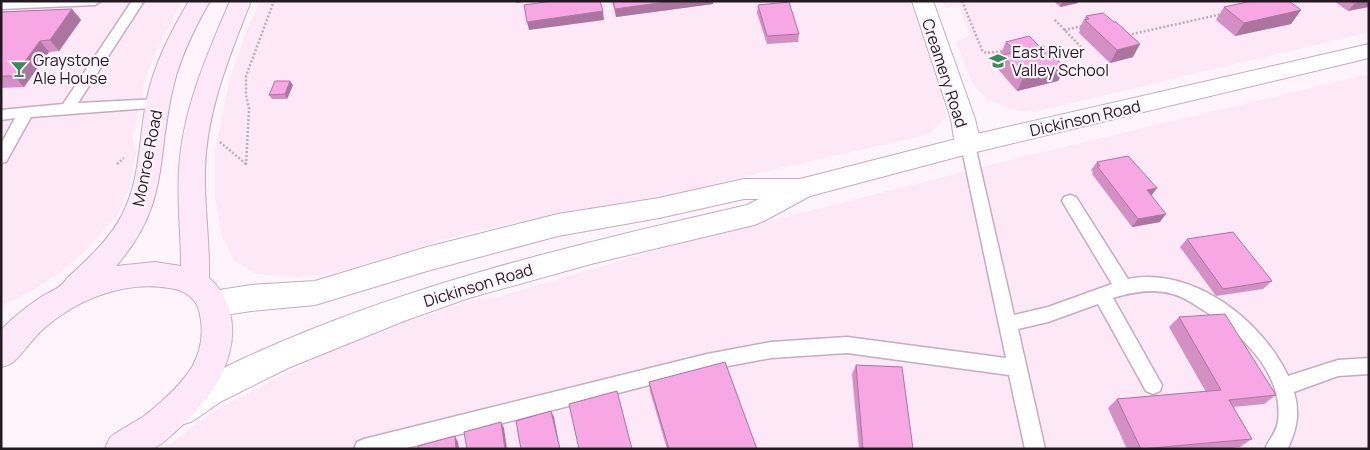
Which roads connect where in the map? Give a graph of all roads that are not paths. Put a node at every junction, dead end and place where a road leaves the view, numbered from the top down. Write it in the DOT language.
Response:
graph roads {
  1 [pos="95,1"];
  2 [pos="138,1"];
  3 [pos="200,1"];
  4 [pos="241,1"];
  5 [pos="922,1"];
  6 [pos="1,5"];
  7 [pos="1369,51"];
  8 [pos="158,104"];
  9 [pos="67,108"];
  10 [pos="26,112"];
  11 [pos="1,115"];
  12 [pos="968,145"];
  13 [pos="1,158"];
  14 [pos="802,188"];
  15 [pos="1070,202"];
  16 [pos="1124,288"];
  17 [pos="204,294"];
  18 [pos="1102,295"];
  19 [pos="65,298"];
  20 [pos="40,314"];
  21 [pos="1008,324"];
  22 [pos="1,329"];
  23 [pos="1,353"];
  24 [pos="1369,366"];
  25 [pos="1018,368"];
  26 [pos="1153,385"];
  27 [pos="1282,387"];
  28 [pos="167,419"];
  29 [pos="130,446"];
  30 [pos="364,449"];
  31 [pos="1034,449"];
  32 [pos="1275,449"];
  1 -- 6 [label="lane"];
  2 -- 9 [label="lane"];
  3 -- 8 [label="main road, Monroe Road"];
  4 -- 17 [label="main road"];
  5 -- 12 [label="street, Creamery Road"];
  7 -- 12 [label="street, Dickinson Road"];
  8 -- 9 [label="lane"];
  8 -- 19 [label="main road, Monroe Road"];
  9 -- 10 [label="lane"];
  10 -- 11 [label="lane"];
  10 -- 13 [label="lane"];
  12 -- 14 [label="street, Dickinson Road"];
  12 -- 21 [label="lane"];
  14 -- 17 [label="street, Dickinson Road"];
  14 -- 28 [label="street, Dickinson Road"];
  15 -- 16 [label="lane"];
  16 -- 18 [label="lane"];
  16 -- 27 [label="lane"];
  17 -- 19 [label="main road"];
  17 -- 28 [label="main road"];
  18 -- 21 [label="lane"];
  18 -- 26 [label="lane"];
  19 -- 20 [label="main road"];
  20 -- 22 [label="street"];
  20 -- 23 [label="main road"];
  21 -- 25 [label="lane"];
  24 -- 27 [label="lane"];
  25 -- 30 [label="lane"];
  25 -- 31 [label="lane"];
  27 -- 32 [label="lane"];
  28 -- 29 [label="main road"];
}
